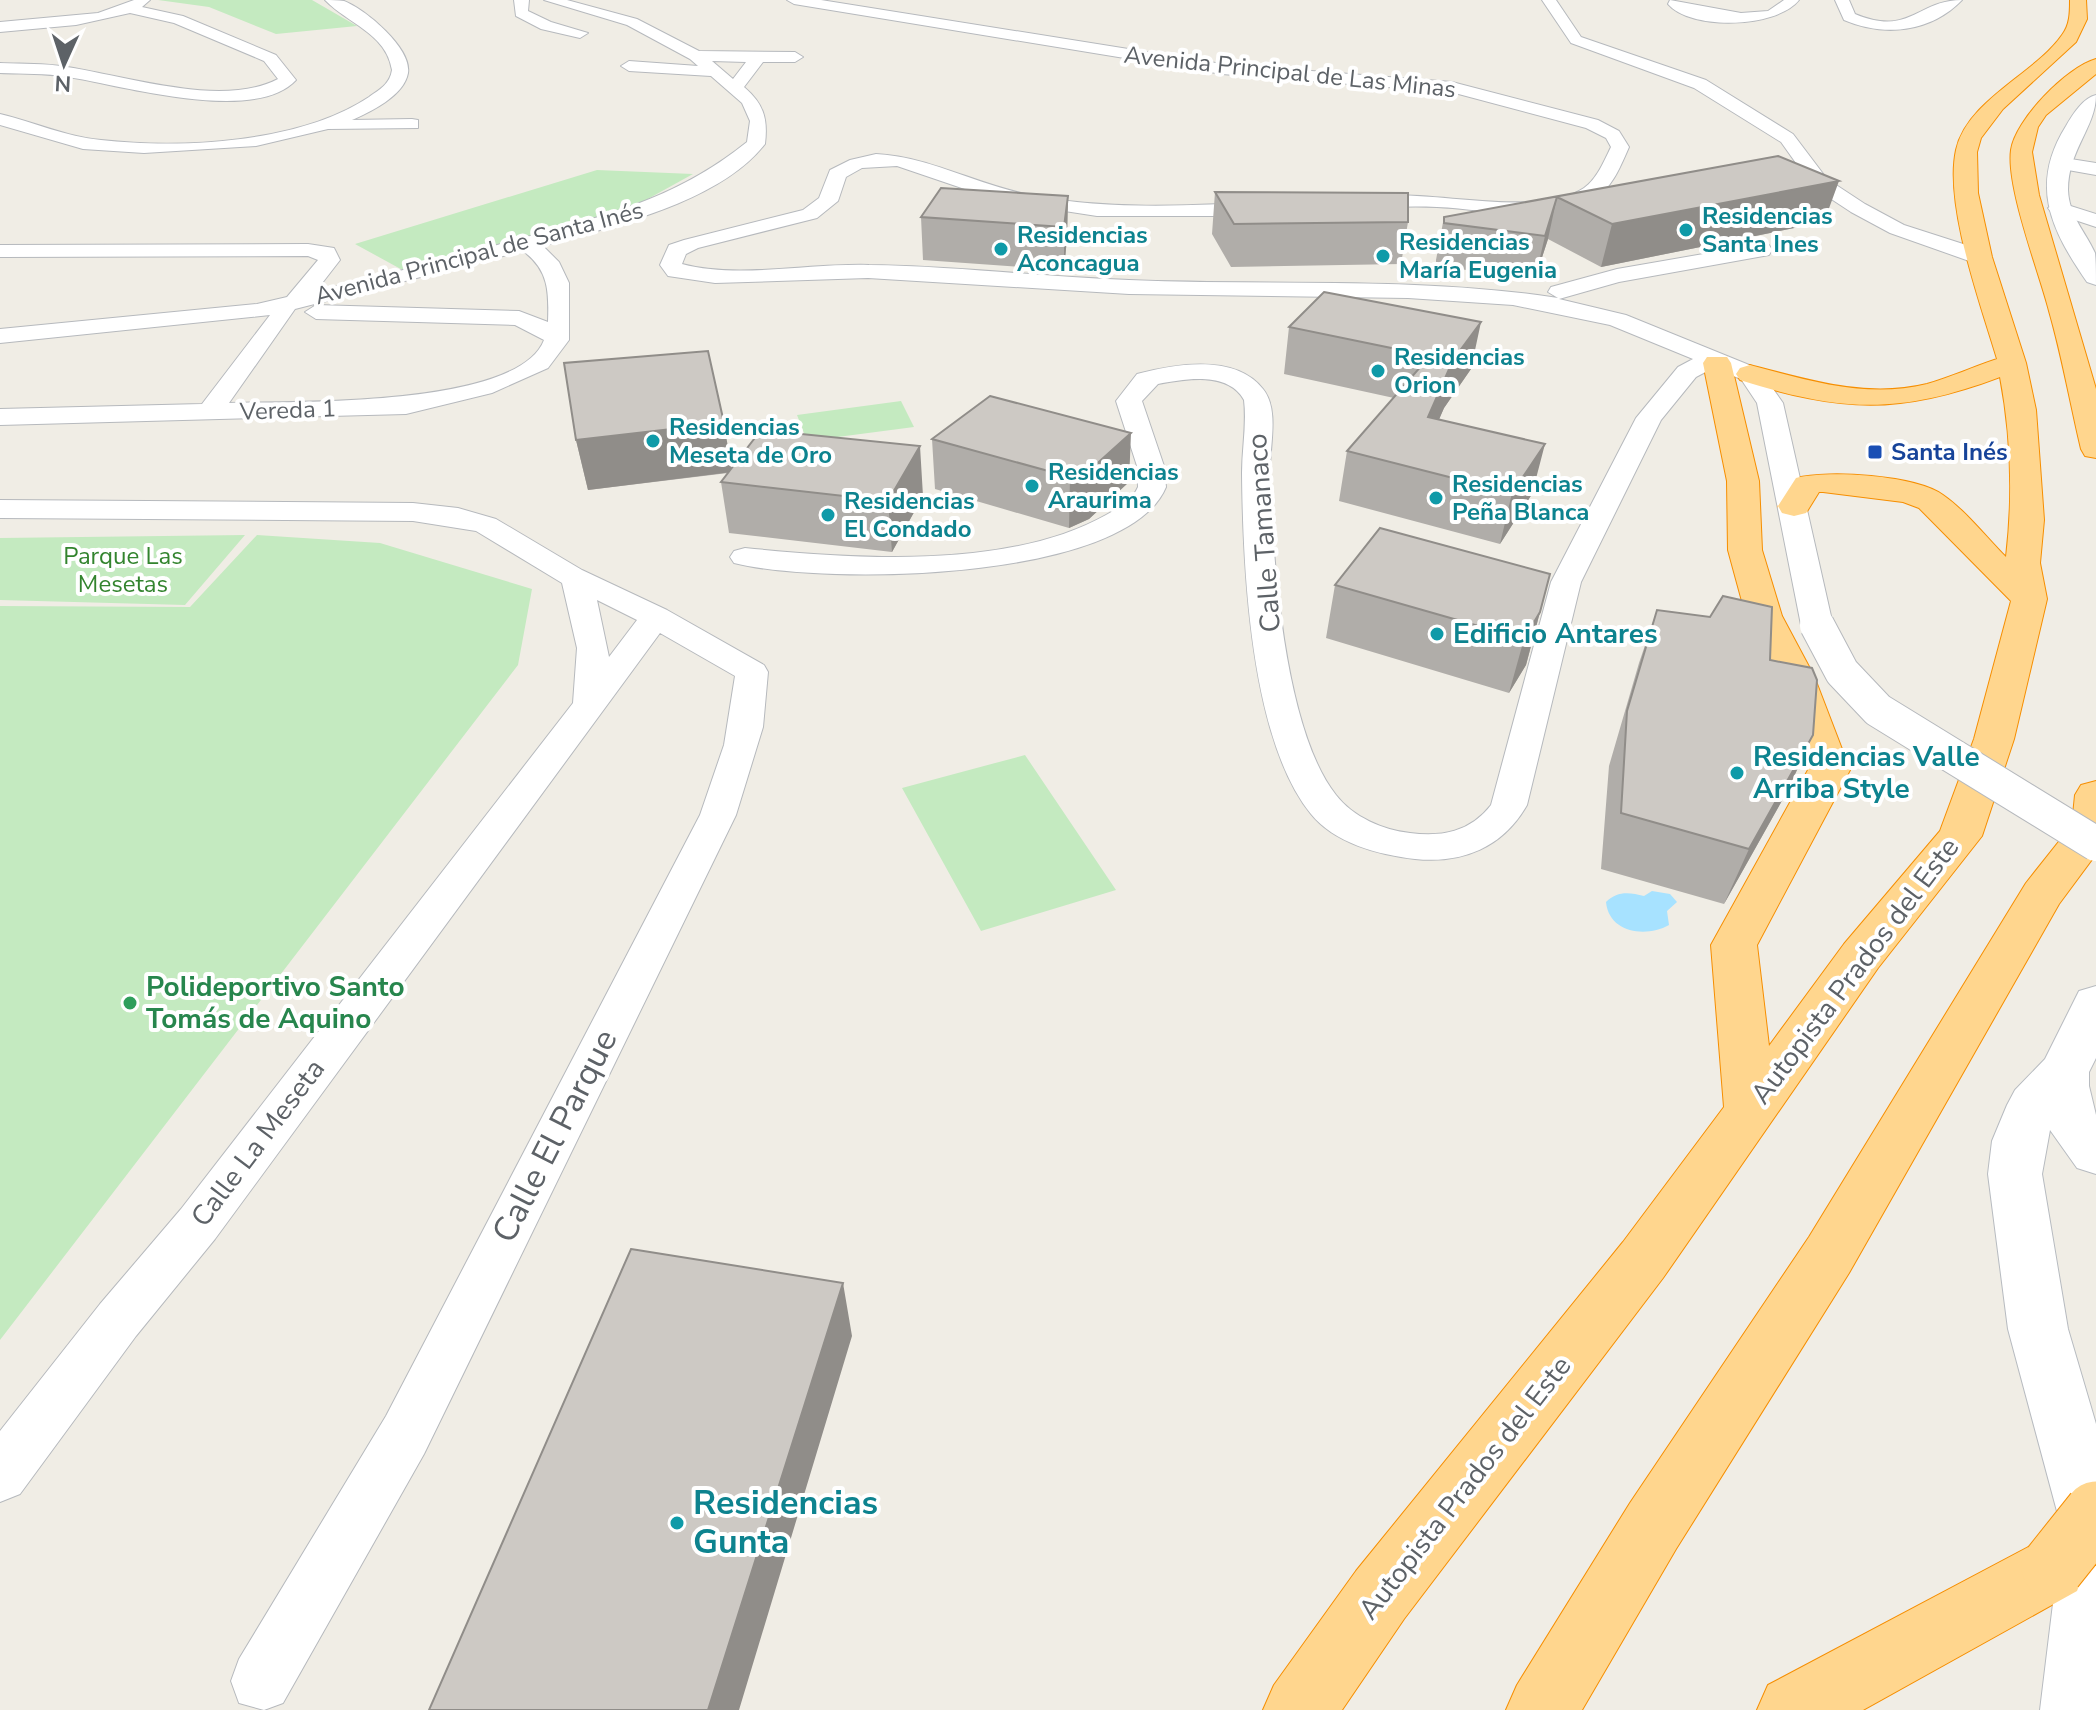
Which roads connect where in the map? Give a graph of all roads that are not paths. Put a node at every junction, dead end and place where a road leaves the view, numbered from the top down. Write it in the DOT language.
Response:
graph roads {
  1 [pos="332,0"];
  2 [pos="522,0"];
  3 [pos="551,0"];
  4 [pos="794,0"];
  5 [pos="1549,0"];
  6 [pos="1677,0"];
  7 [pos="1792,0"];
  8 [pos="1842,0"];
  9 [pos="1955,0"];
  10 [pos="2078,0"];
  11 [pos="136,4"];
  12 [pos="0,27"];
  13 [pos="597,34"];
  14 [pos="696,56"];
  15 [pos="758,57"];
  16 [pos="795,57"];
  17 [pos="2096,65"];
  18 [pos="629,66"];
  19 [pos="0,68"];
  20 [pos="718,72"];
  21 [pos="736,86"];
  22 [pos="2096,101"];
  23 [pos="0,119"];
  24 [pos="412,124"];
  25 [pos="320,126"];
  26 [pos="2058,163"];
  27 [pos="2096,169"];
  28 [pos="1336,204"];
  29 [pos="1282,207"];
  30 [pos="2058,208"];
  31 [pos="2096,221"];
  32 [pos="2088,237"];
  33 [pos="527,244"];
  34 [pos="1761,250"];
  35 [pos="0,251"];
  36 [pos="1980,257"];
  37 [pos="2096,277"];
  38 [pos="1559,292"];
  39 [pos="290,306"];
  40 [pos="0,336"];
  41 [pos="557,340"];
  42 [pos="2012,363"];
  43 [pos="1725,366"];
  44 [pos="209,412"];
  45 [pos="0,417"];
  46 [pos="2096,449"];
  47 [pos="1794,506"];
  48 [pos="0,509"];
  49 [pos="745,557"];
  50 [pos="576,579"];
  51 [pos="2029,599"];
  52 [pos="656,617"];
  53 [pos="590,704"];
  54 [pos="2096,795"];
  55 [pos="2096,844"];
  56 [pos="2096,1004"];
  57 [pos="2064,1072"];
  58 [pos="1750,1111"];
  59 [pos="2096,1152"];
  60 [pos="0,1475"];
  61 [pos="2096,1513"];
  62 [pos="2085,1545"];
  63 [pos="261,1681"];
  64 [pos="1299,1710"];
  65 [pos="1542,1710"];
  66 [pos="1793,1710"];
  67 [pos="2076,1710"];
  1 -- 25 [label="street"];
  2 -- 13 [label="street"];
  3 -- 14 [label="street, Avenida Principal de Santa Inés"];
  4 -- 28 [label="street, Avenida Principal de Las Minas"];
  5 -- 36 [label="street"];
  6 -- 7 [label="street"];
  8 -- 9 [label="street"];
  10 -- 36 [label="highway, Autopista Prados del Este"];
  11 -- 12 [label="street"];
  11 -- 19 [label="street"];
  14 -- 15 [label="street"];
  14 -- 20 [label="street, Avenida Principal de Santa Inés"];
  15 -- 16 [label="street"];
  15 -- 21 [label="street"];
  17 -- 46 [label="highway"];
  18 -- 20 [label="street"];
  20 -- 21 [label="street, Avenida Principal de Santa Inés"];
  21 -- 33 [label="street, Avenida Principal de Santa Inés"];
  22 -- 26 [label="street"];
  23 -- 25 [label="street"];
  24 -- 25 [label="street"];
  26 -- 27 [label="street"];
  26 -- 30 [label="street"];
  29 -- 43 [label="street"];
  30 -- 31 [label="street"];
  30 -- 32 [label="street"];
  32 -- 37 [label="street"];
  33 -- 39 [label="street, Avenida Principal de Santa Inés"];
  33 -- 41 [label="street"];
  34 -- 38 [label="street"];
  35 -- 39 [label="street, Avenida Principal de Santa Inés"];
  36 -- 42 [label="highway, Autopista Prados del Este"];
  39 -- 40 [label="street"];
  39 -- 41 [label="street"];
  39 -- 44 [label="street"];
  41 -- 44 [label="street, Vereda 1"];
  42 -- 43 [label="highway"];
  42 -- 51 [label="highway, Autopista Prados del Este"];
  43 -- 47 [label="street"];
  43 -- 49 [label="street, Calle Tamanaco"];
  43 -- 58 [label="highway"];
  44 -- 45 [label="street, Vereda 1"];
  47 -- 51 [label="highway"];
  47 -- 55 [label="street, bridge"];
  48 -- 50 [label="street"];
  50 -- 52 [label="street"];
  50 -- 53 [label="street"];
  51 -- 58 [label="highway, Autopista Prados del Este"];
  52 -- 53 [label="street, Calle La Meseta"];
  52 -- 63 [label="street, Calle El Parque"];
  53 -- 60 [label="street, Calle La Meseta"];
  54 -- 65 [label="highway"];
  56 -- 57 [label="street"];
  57 -- 59 [label="street"];
  57 -- 62 [label="street"];
  58 -- 64 [label="highway, Autopista Prados del Este"];
  61 -- 62 [label="highway, bridge"];
  62 -- 66 [label="highway"];
  62 -- 67 [label="street"];
}
